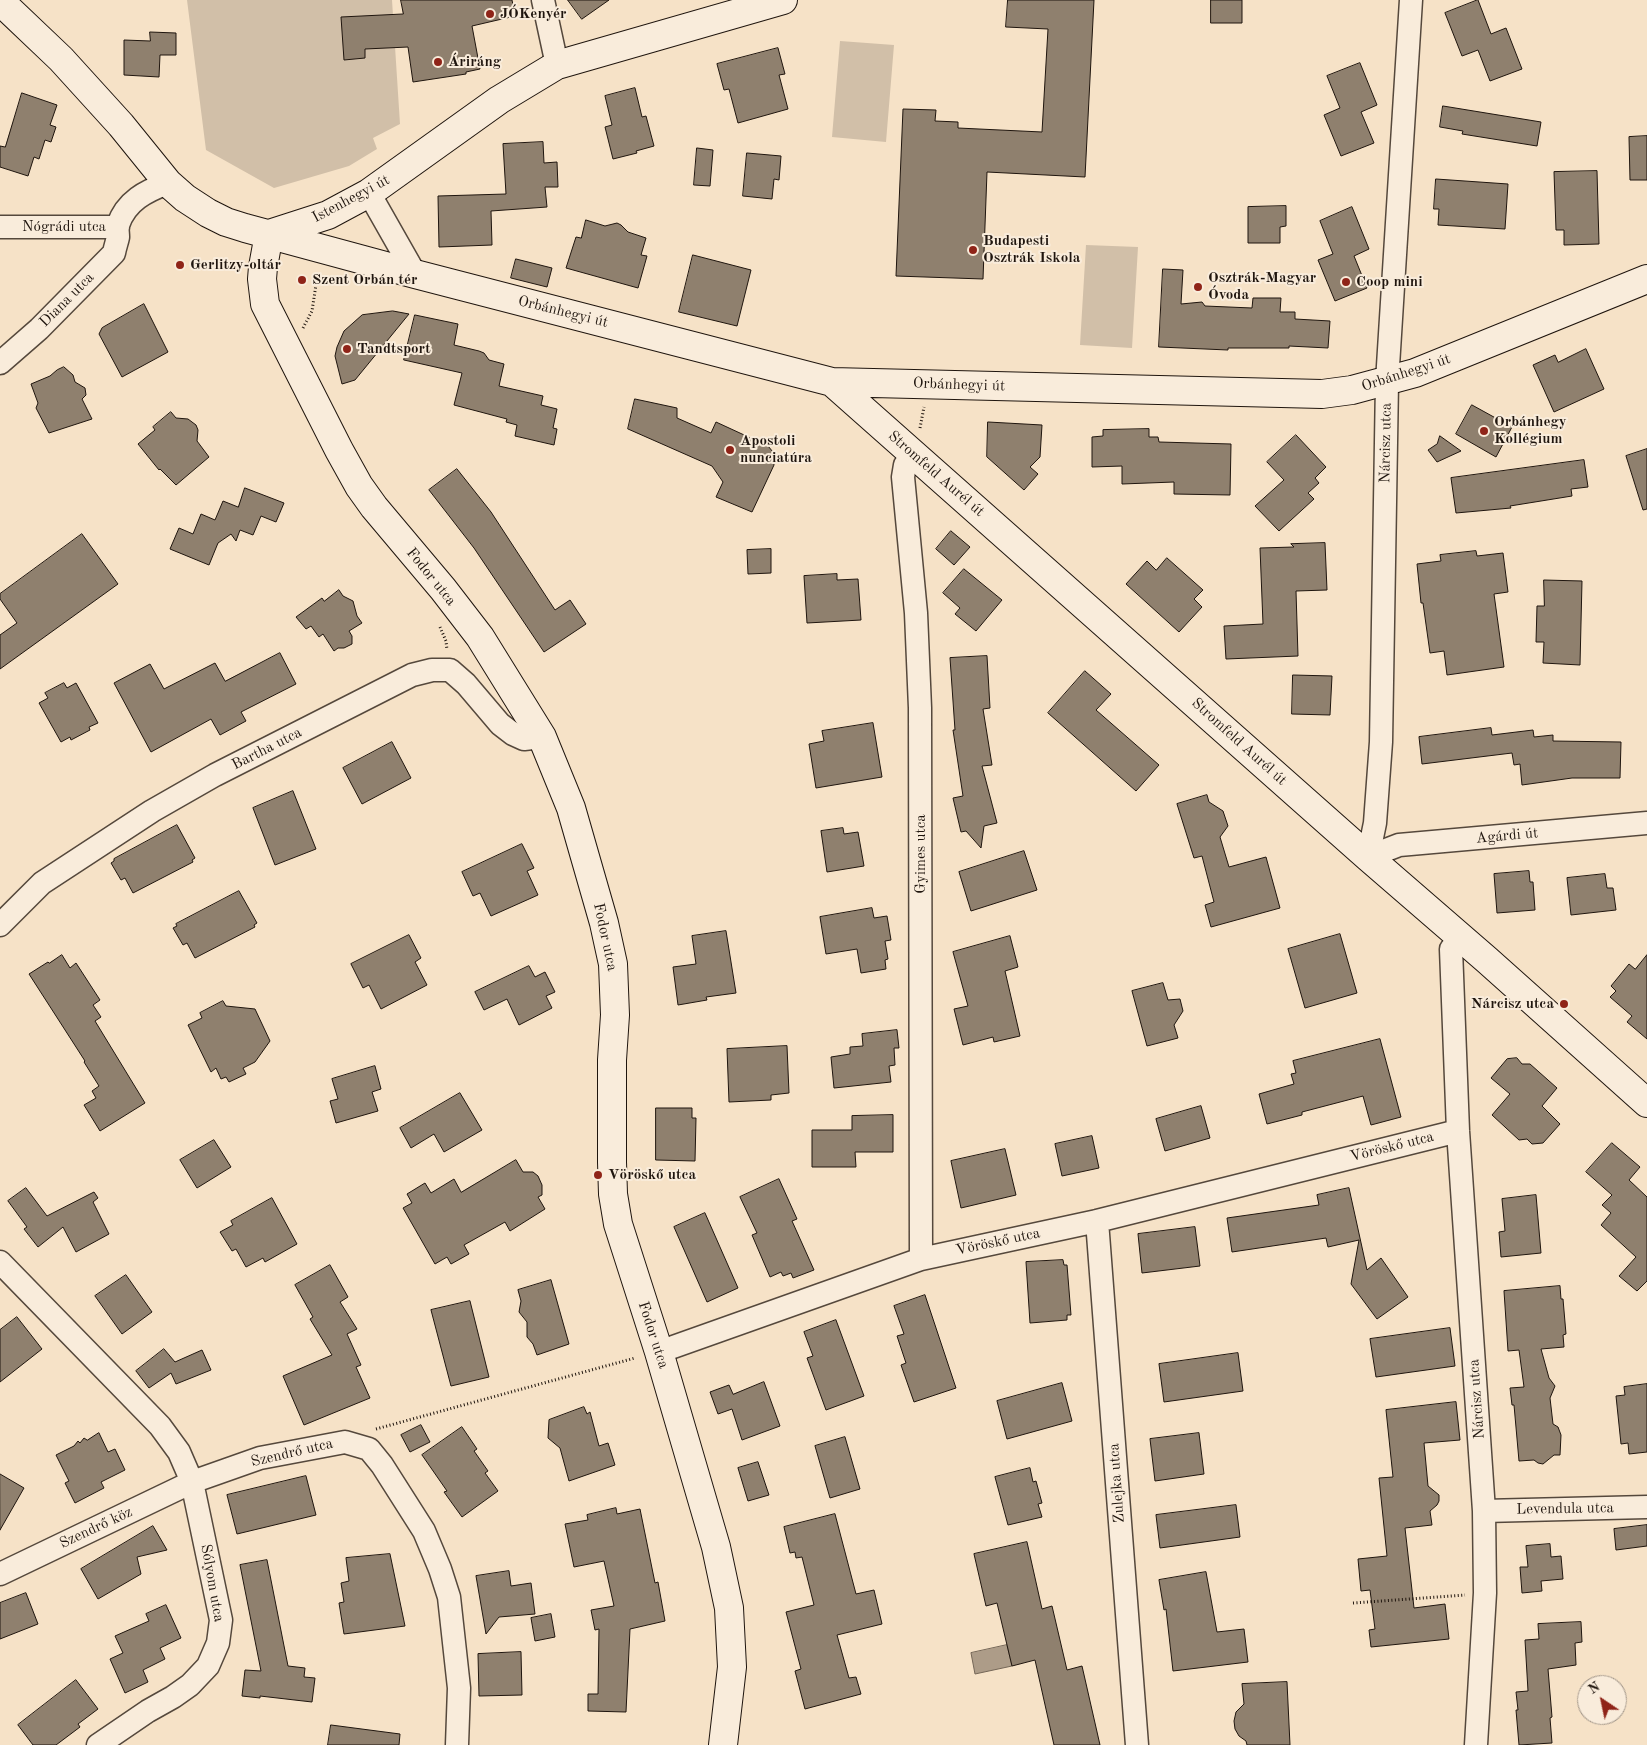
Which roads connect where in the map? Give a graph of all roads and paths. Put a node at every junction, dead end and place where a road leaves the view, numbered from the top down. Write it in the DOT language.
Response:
graph roads {
  1 [pos="542,0"];
  2 [pos="783,0"];
  3 [pos="1412,0"];
  4 [pos="0,1"];
  5 [pos="557,64"];
  6 [pos="168,183"];
  7 [pos="369,193"];
  8 [pos="0,227"];
  9 [pos="118,227"];
  10 [pos="269,234"];
  11 [pos="415,274"];
  12 [pos="317,278"];
  13 [pos="1647,279"];
  14 [pos="312,310"];
  15 [pos="0,363"];
  16 [pos="832,382"];
  17 [pos="1387,382"];
  18 [pos="929,384"];
  19 [pos="914,454"];
  20 [pos="542,737"];
  21 [pos="1647,823"];
  22 [pos="1368,856"];
  23 [pos="0,925"];
  24 [pos="1461,937"];
  25 [pos="1647,1103"];
  26 [pos="1458,1130"];
  27 [pos="1097,1221"];
  28 [pos="921,1259"];
  29 [pos="0,1262"];
  30 [pos="659,1352"];
  31 [pos="345,1442"];
  32 [pos="192,1482"];
  33 [pos="1647,1507"];
  34 [pos="1484,1511"];
  35 [pos="0,1574"];
  36 [pos="1485,1593"];
  37 [pos="1353,1603"];
  38 [pos="98,1745"];
  39 [pos="457,1745"];
  40 [pos="723,1745"];
  41 [pos="1137,1745"];
  42 [pos="1476,1745"];
  1 -- 5 [label="street"];
  2 -- 5 [label="street, Istenhegyi út"];
  3 -- 17 [label="street, Nárcisz utca"];
  4 -- 6 [label="street"];
  5 -- 7 [label="street, Istenhegyi út"];
  6 -- 9 [label="street, Nógrádi utca"];
  6 -- 10 [label="street"];
  7 -- 10 [label="street, Istenhegyi út"];
  7 -- 11 [label="street"];
  8 -- 9 [label="street, Nógrádi utca"];
  9 -- 15 [label="street, Diana utca"];
  10 -- 11 [label="street, Orbánhegyi út"];
  10 -- 20 [label="street, Fodor utca"];
  11 -- 16 [label="street, Orbánhegyi út"];
  12 -- 14 [label="path"];
  13 -- 17 [label="street, Orbánhegyi út"];
  16 -- 18 [label="street, Orbánhegyi út"];
  16 -- 19 [label="street, Stromfeld Aurél út"];
  17 -- 18 [label="street, Orbánhegyi út"];
  17 -- 22 [label="street, Nárcisz utca"];
  18 -- 19 [label="path"];
  19 -- 22 [label="street, Stromfeld Aurél út"];
  19 -- 28 [label="street, Gyimes utca"];
  20 -- 23 [label="street, Bartha utca"];
  20 -- 30 [label="street, Fodor utca"];
  21 -- 22 [label="street, Agárdi út"];
  22 -- 24 [label="street, Stromfeld Aurél út"];
  24 -- 25 [label="street, Stromfeld Aurél út"];
  24 -- 26 [label="street, Nárcisz utca"];
  26 -- 27 [label="street, Vöröskő utca"];
  26 -- 34 [label="street, Nárcisz utca"];
  27 -- 28 [label="street, Vöröskő utca"];
  27 -- 41 [label="street, Zulejka utca"];
  28 -- 30 [label="street, Vöröskő utca"];
  29 -- 32 [label="street"];
  30 -- 31 [label="path"];
  30 -- 40 [label="street, Fodor utca"];
  31 -- 32 [label="street, Szendrő utca"];
  31 -- 39 [label="street, Szendrő utca"];
  32 -- 35 [label="street, Szendrő köz"];
  32 -- 38 [label="street, Sólyom utca"];
  33 -- 34 [label="street, Levendula utca"];
  34 -- 36 [label="street, Nárcisz utca"];
  36 -- 37 [label="path"];
  36 -- 42 [label="street, Nárcisz utca"];
}
